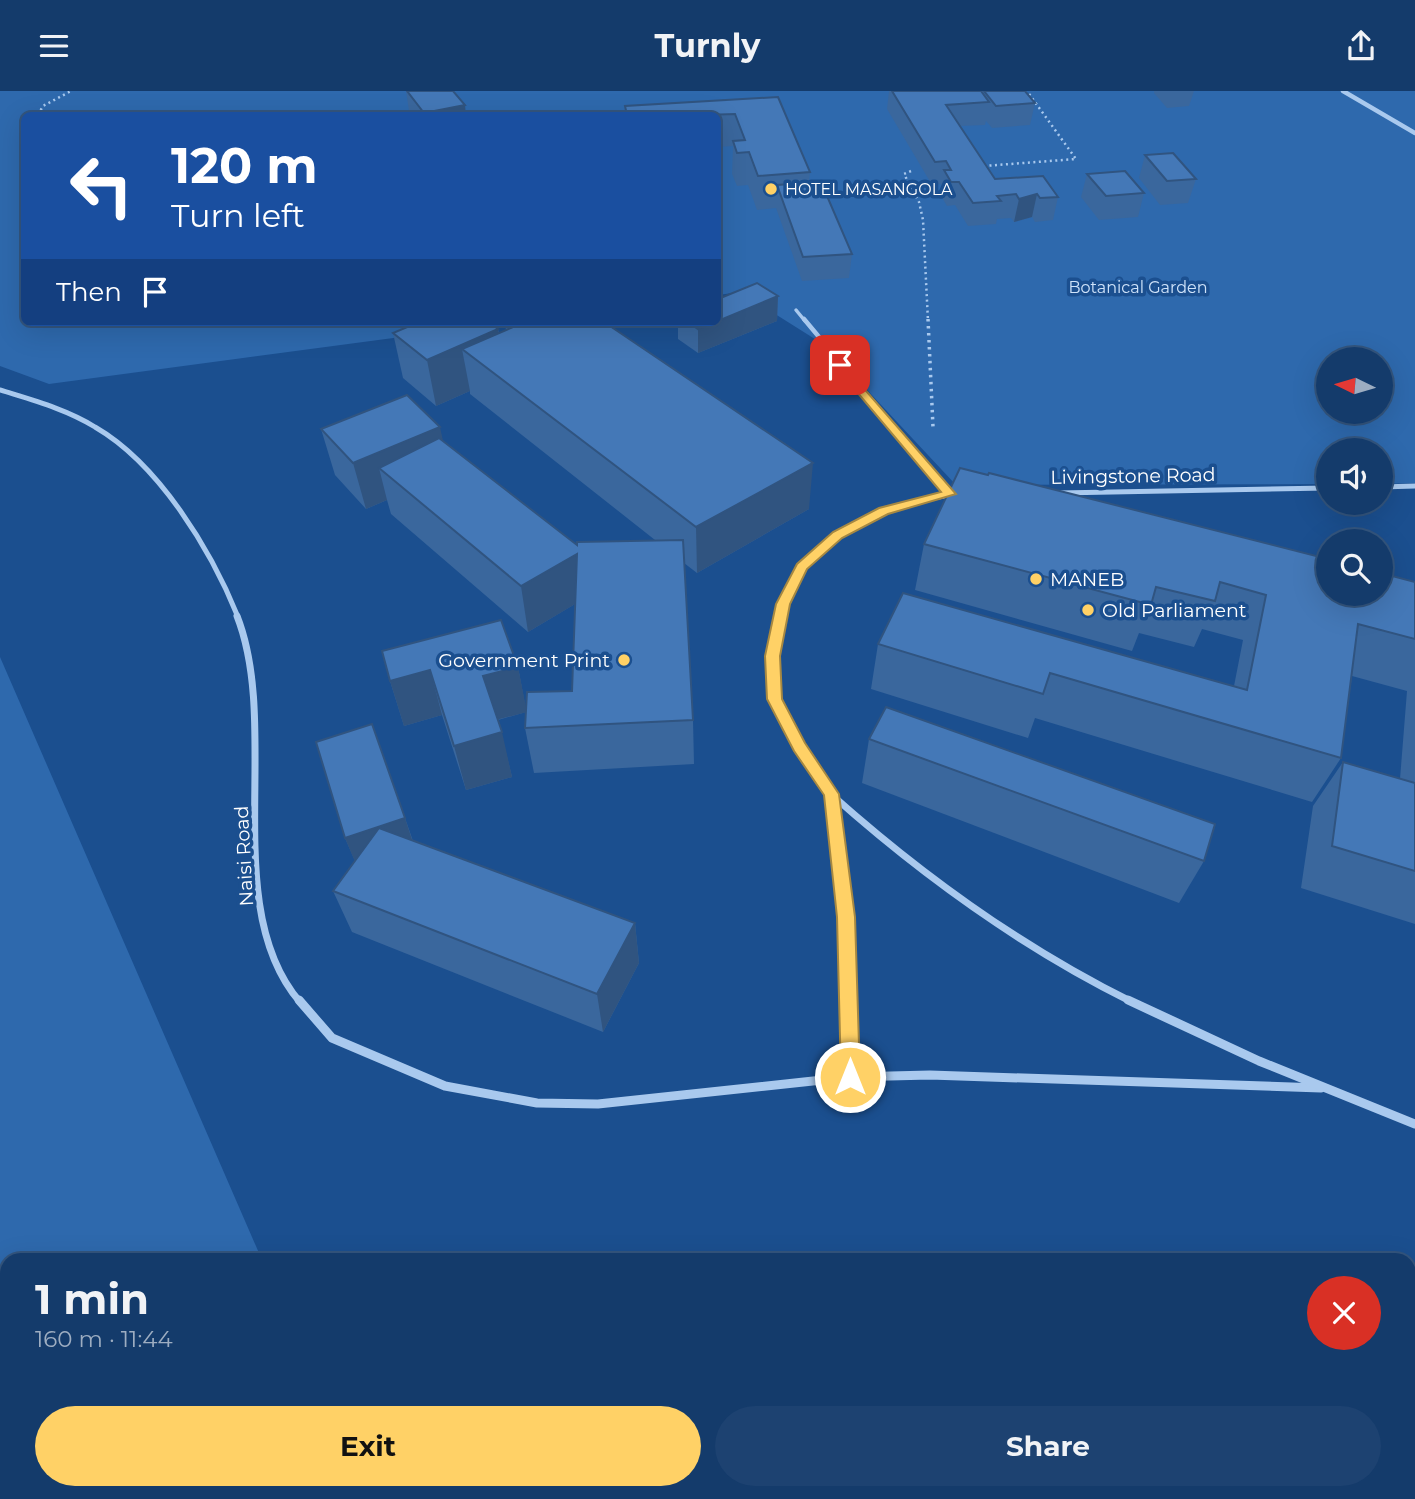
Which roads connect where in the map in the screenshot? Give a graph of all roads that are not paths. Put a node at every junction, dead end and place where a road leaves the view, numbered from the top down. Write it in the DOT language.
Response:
graph roads {
  1 [pos="1343,91"];
  2 [pos="1415,133"];
  3 [pos="796,310"];
  4 [pos="0,390"];
  5 [pos="1415,486"];
  6 [pos="1393,487"];
  7 [pos="1316,488"];
  8 [pos="1046,493"];
  9 [pos="950,494"];
  10 [pos="964,494"];
  11 [pos="831,794"];
  12 [pos="850,1077"];
  13 [pos="1321,1088"];
  14 [pos="1415,1124"];
  1 -- 2 [label="street"];
  3 -- 9 [label="lane"];
  4 -- 12 [label="street, Naisi Road"];
  5 -- 6 [label="street"];
  7 -- 8 [label="street, Livingstone Road"];
  9 -- 10 [label="street"];
  9 -- 11 [label="street"];
  11 -- 12 [label="street"];
  11 -- 13 [label="street"];
  12 -- 13 [label="street"];
  13 -- 14 [label="street"];
}
